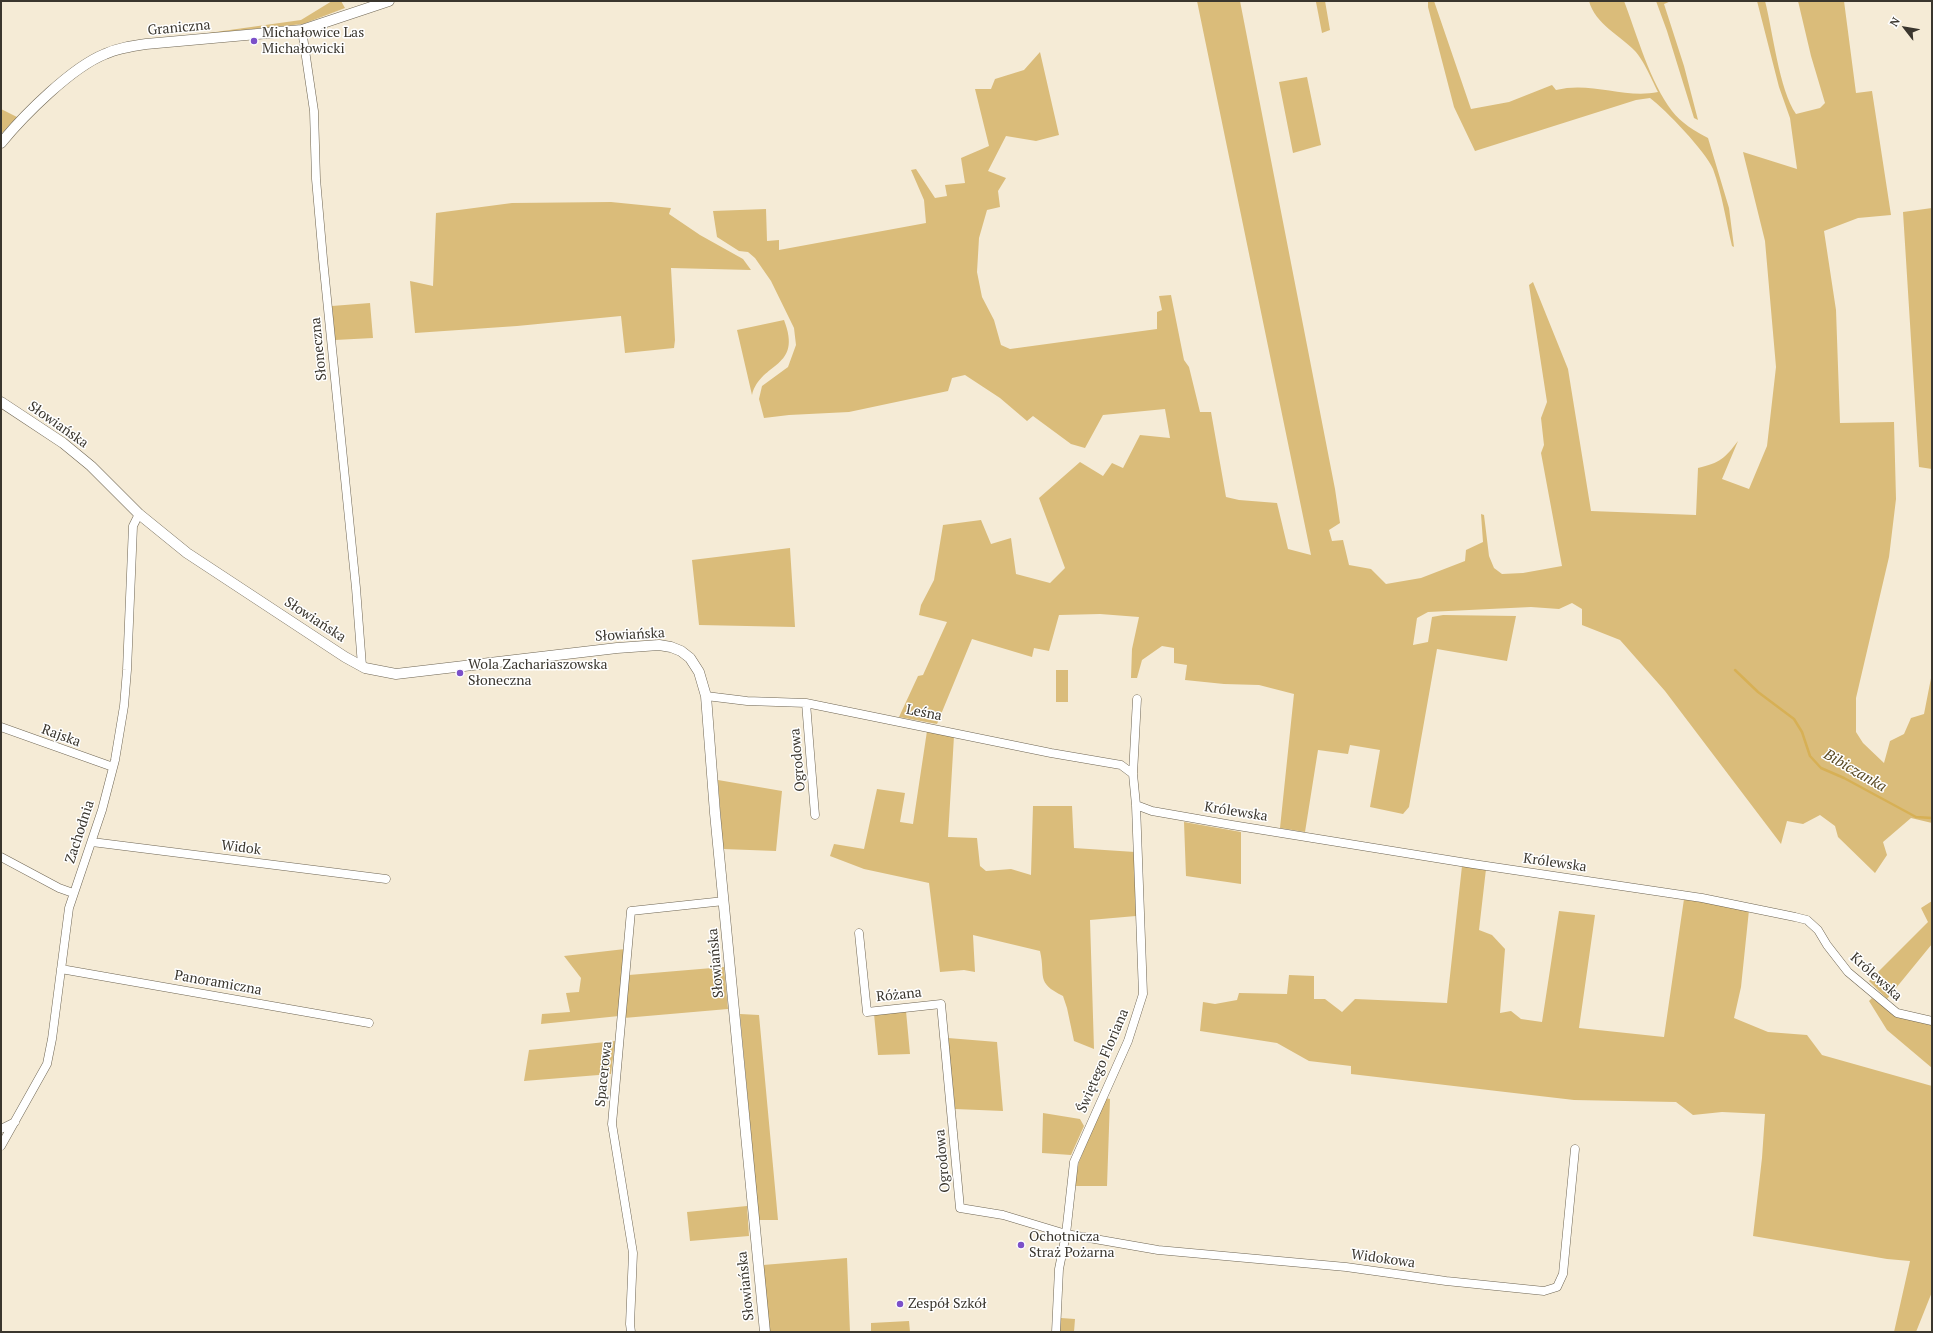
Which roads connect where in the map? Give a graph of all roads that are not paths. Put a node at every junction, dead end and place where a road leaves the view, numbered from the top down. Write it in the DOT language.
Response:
graph roads {
  1 [pos="389,1"];
  2 [pos="302,30"];
  3 [pos="1,143"];
  4 [pos="1,402"];
  5 [pos="140,514"];
  6 [pos="362,666"];
  7 [pos="706,696"];
  8 [pos="1137,699"];
  9 [pos="806,703"];
  10 [pos="1,727"];
  11 [pos="113,768"];
  12 [pos="1133,774"];
  13 [pos="1136,805"];
  14 [pos="815,816"];
  15 [pos="92,842"];
  16 [pos="1,857"];
  17 [pos="386,878"];
  18 [pos="73,893"];
  19 [pos="724,901"];
  20 [pos="859,934"];
  21 [pos="61,969"];
  22 [pos="941,1004"];
  23 [pos="1932,1021"];
  24 [pos="370,1023"];
  25 [pos="15,1122"];
  26 [pos="1,1128"];
  27 [pos="1,1146"];
  28 [pos="1576,1149"];
  29 [pos="1066,1234"];
  30 [pos="631,1332"];
  31 [pos="766,1332"];
  32 [pos="1056,1332"];
  1 -- 2 [label="street, Graniczna"];
  2 -- 3 [label="street, Graniczna"];
  2 -- 6 [label="street, Słoneczna"];
  4 -- 5 [label="street, Słowiańska"];
  5 -- 6 [label="street, Słowiańska"];
  5 -- 11 [label="street, Zachodnia"];
  6 -- 7 [label="street, Słowiańska"];
  7 -- 9 [label="street, Leśna"];
  7 -- 19 [label="street, Słowiańska"];
  8 -- 12 [label="street, Świętego Floriana"];
  9 -- 12 [label="street, Leśna"];
  9 -- 14 [label="street, Ogrodowa"];
  10 -- 11 [label="street, Rajska"];
  11 -- 15 [label="street, Zachodnia"];
  12 -- 13 [label="street, Świętego Floriana"];
  13 -- 23 [label="street, Królewska"];
  13 -- 29 [label="street, Świętego Floriana"];
  15 -- 17 [label="street, Widok"];
  15 -- 18 [label="street, Zachodnia"];
  16 -- 18 [label="street"];
  18 -- 21 [label="street, Zachodnia"];
  19 -- 30 [label="street, Spacerowa"];
  19 -- 31 [label="street, Słowiańska"];
  20 -- 22 [label="street, Różana"];
  21 -- 24 [label="street, Panoramiczna"];
  21 -- 25 [label="street, Zachodnia"];
  22 -- 29 [label="street, Ogrodowa"];
  25 -- 26 [label="street"];
  25 -- 27 [label="street, Zachodnia"];
  28 -- 29 [label="street, Widokowa"];
  29 -- 32 [label="street, Świętego Floriana"];
}
